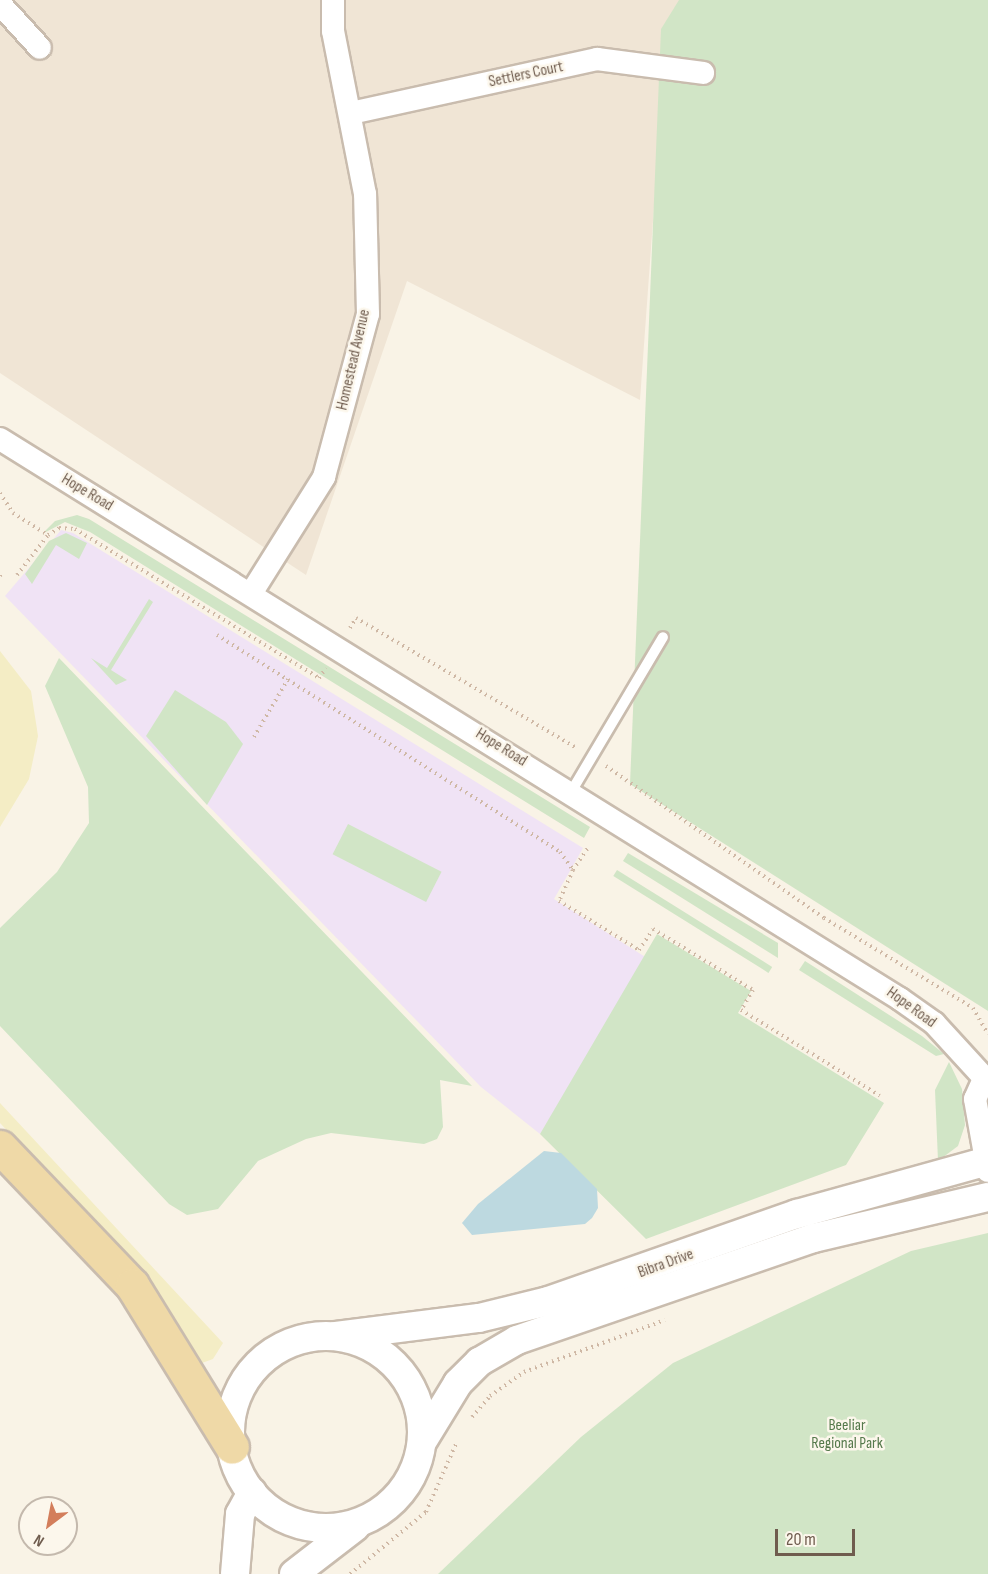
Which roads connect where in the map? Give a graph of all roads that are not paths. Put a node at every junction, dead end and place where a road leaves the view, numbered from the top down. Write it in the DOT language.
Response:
graph roads {
  1 [pos="333,0"];
  2 [pos="13,6"];
  3 [pos="40,48"];
  4 [pos="703,73"];
  5 [pos="351,113"];
  6 [pos="0,439"];
  7 [pos="252,592"];
  8 [pos="663,637"];
  9 [pos="571,792"];
  10 [pos="986,1080"];
  11 [pos="0,1147"];
  12 [pos="987,1165"];
  13 [pos="988,1197"];
  14 [pos="336,1336"];
  15 [pos="422,1442"];
  16 [pos="231,1447"];
  17 [pos="252,1492"];
  18 [pos="366,1520"];
  19 [pos="236,1574"];
  20 [pos="294,1574"];
  1 -- 5 [label="street, Homestead Avenue"];
  2 -- 3 [label="street"];
  4 -- 5 [label="street, Settlers Court"];
  5 -- 7 [label="street, Homestead Avenue"];
  6 -- 7 [label="street, Hope Road"];
  7 -- 9 [label="street, Hope Road"];
  8 -- 9 [label="lane"];
  9 -- 10 [label="street, Hope Road"];
  10 -- 12 [label="street, Hope Road"];
  11 -- 16 [label="main road"];
  12 -- 14 [label="street, Bibra Drive"];
  13 -- 15 [label="street, Bibra Drive"];
  14 -- 15 [label="street"];
  14 -- 16 [label="street"];
  15 -- 18 [label="street"];
  16 -- 17 [label="street"];
  17 -- 18 [label="street"];
  17 -- 19 [label="street"];
  18 -- 20 [label="street"];
}
